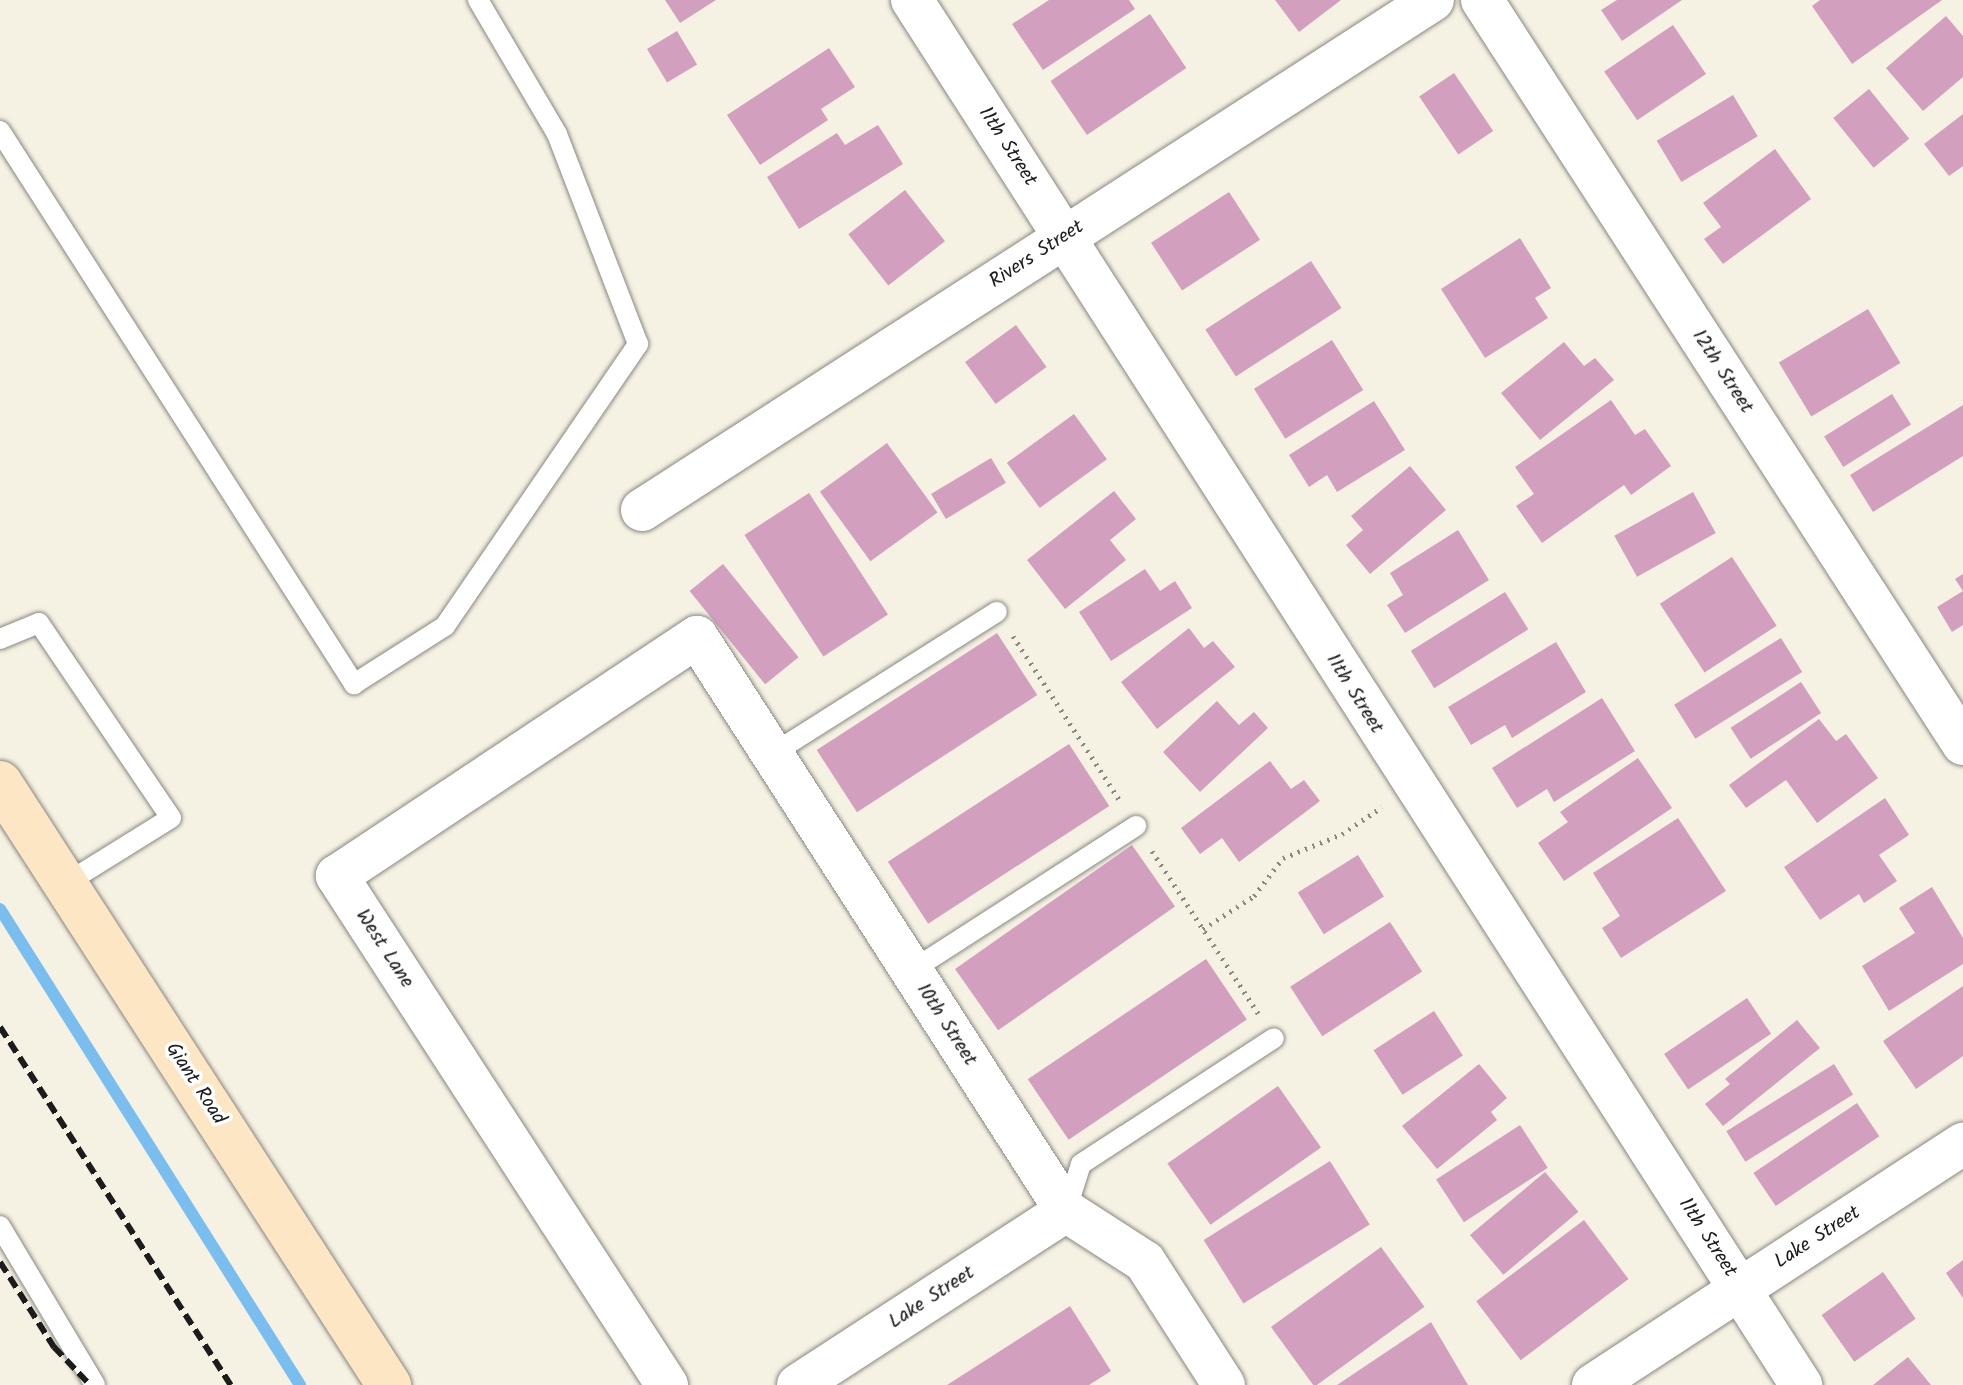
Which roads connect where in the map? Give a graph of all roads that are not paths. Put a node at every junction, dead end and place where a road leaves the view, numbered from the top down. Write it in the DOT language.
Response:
graph roads {
  1 [pos="478,0"];
  2 [pos="912,0"];
  3 [pos="1433,0"];
  4 [pos="1482,0"];
  5 [pos="0,131"];
  6 [pos="1065,237"];
  7 [pos="642,510"];
  8 [pos="997,612"];
  9 [pos="697,637"];
  10 [pos="0,639"];
  11 [pos="1963,744"];
  12 [pos="772,754"];
  13 [pos="0,783"];
  14 [pos="1136,826"];
  15 [pos="65,884"];
  16 [pos="911,971"];
  17 [pos="1274,1038"];
  18 [pos="1963,1144"];
  19 [pos="1066,1211"];
  20 [pos="0,1226"];
  21 [pos="1740,1289"];
  22 [pos="95,1385"];
  23 [pos="389,1385"];
  24 [pos="667,1385"];
  25 [pos="798,1385"];
  26 [pos="1224,1385"];
  27 [pos="1593,1385"];
  28 [pos="1801,1385"];
  1 -- 5 [label="lane"];
  2 -- 6 [label="street, 11th Street"];
  3 -- 6 [label="street, Rivers Street"];
  4 -- 11 [label="street, 12th Street"];
  6 -- 7 [label="street, Rivers Street"];
  6 -- 21 [label="street, 11th Street"];
  8 -- 12 [label="lane"];
  9 -- 12 [label="street, 10th Street"];
  9 -- 24 [label="street, West Lane"];
  10 -- 15 [label="lane"];
  12 -- 16 [label="street, 10th Street"];
  13 -- 15 [label="street, Giant Road"];
  14 -- 16 [label="lane"];
  15 -- 23 [label="street, Giant Road"];
  16 -- 19 [label="street, 10th Street"];
  17 -- 19 [label="lane"];
  18 -- 21 [label="street, Lake Street"];
  19 -- 25 [label="street, Lake Street"];
  19 -- 26 [label="street, 10th Street"];
  20 -- 22 [label="lane"];
  21 -- 27 [label="street, Lake Street"];
  21 -- 28 [label="street, 11th Street"];
}
